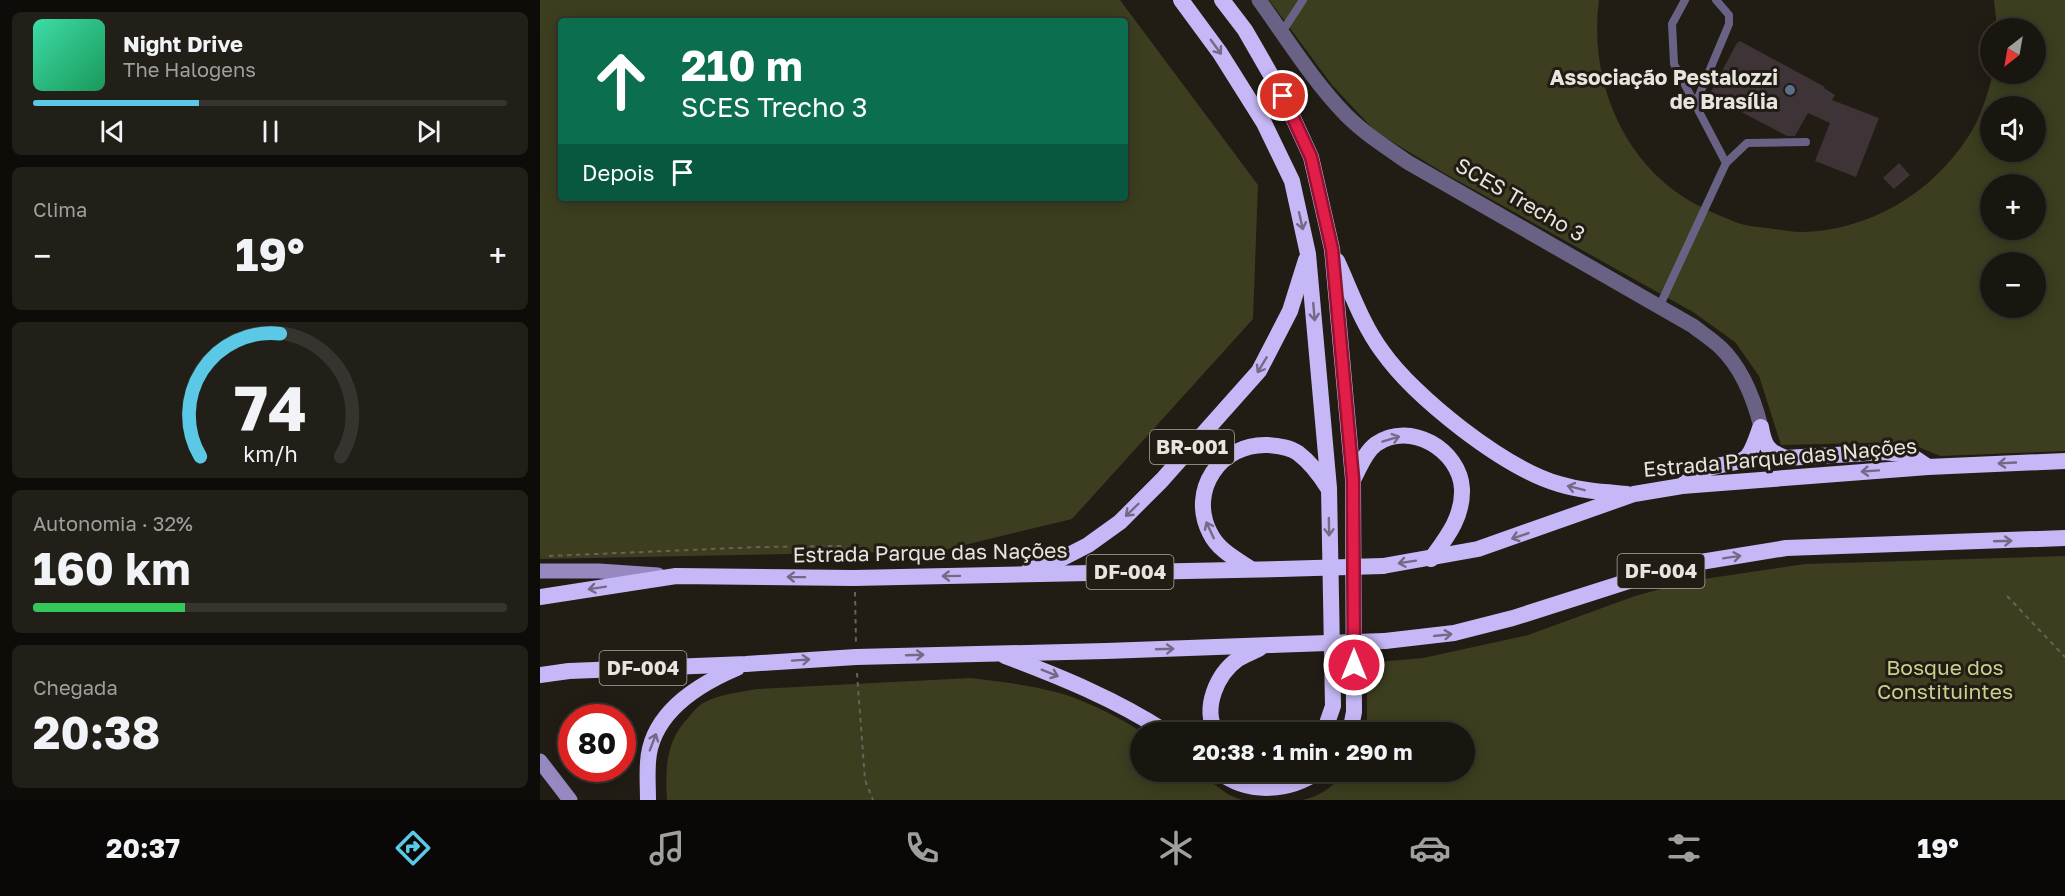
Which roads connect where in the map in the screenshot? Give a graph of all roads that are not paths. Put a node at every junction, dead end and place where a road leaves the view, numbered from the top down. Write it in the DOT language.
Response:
graph roads {
  1 [pos="1181,0"];
  2 [pos="1222,0"];
  3 [pos="1259,0"];
  4 [pos="1303,0"];
  5 [pos="1685,0"];
  6 [pos="1716,0"];
  7 [pos="1282,32"];
  8 [pos="1695,105"];
  9 [pos="1806,142"];
  10 [pos="1726,164"];
  11 [pos="1332,249"];
  12 [pos="1308,254"];
  13 [pos="1660,305"];
  14 [pos="1761,427"];
  15 [pos="2065,461"];
  16 [pos="1928,467"];
  17 [pos="1353,479"];
  18 [pos="1682,486"];
  19 [pos="1329,489"];
  20 [pos="1634,494"];
  21 [pos="2065,538"];
  22 [pos="1431,559"];
  23 [pos="1251,569"];
  24 [pos="540,572"];
  25 [pos="676,576"];
  26 [pos="1009,576"];
  27 [pos="540,597"];
  28 [pos="1269,645"];
  29 [pos="996,653"];
  30 [pos="746,664"];
  31 [pos="540,675"];
  32 [pos="1150,722"];
  33 [pos="1213,722"];
  34 [pos="1327,722"];
  35 [pos="1352,722"];
  36 [pos="540,761"];
  37 [pos="1240,782"];
  38 [pos="1300,782"];
  39 [pos="570,800"];
  40 [pos="648,800"];
  1 -- 12 [label="highway, one-way"];
  2 -- 11 [label="highway"];
  3 -- 7 [label="street, SCES Trecho 3"];
  4 -- 7 [label="lane"];
  5 -- 8 [label="lane"];
  6 -- 8 [label="lane"];
  7 -- 13 [label="street, SCES Trecho 3"];
  8 -- 10 [label="lane"];
  9 -- 10 [label="lane"];
  10 -- 13 [label="lane"];
  11 -- 17 [label="highway"];
  20 -- 11 [label="highway, one-way"];
  12 -- 19 [label="highway, one-way"];
  12 -- 26 [label="highway, BR-001, one-way"];
  13 -- 14 [label="street, SCES Trecho 3"];
  14 -- 16 [label="highway"];
  14 -- 18 [label="highway"];
  15 -- 16 [label="highway, Estrada Parque das Nações / DF-004, one-way"];
  16 -- 18 [label="highway, Estrada Parque das Nações / DF-004, one-way"];
  17 -- 22 [label="highway, one-way"];
  17 -- 35 [label="highway"];
  18 -- 20 [label="highway, Estrada Parque das Nações / DF-004"];
  23 -- 19 [label="highway, BR-001, one-way"];
  19 -- 34 [label="highway, one-way"];
  20 -- 22 [label="highway, Estrada Parque das Nações / DF-004, one-way"];
  28 -- 21 [label="highway, DF-004, one-way, bridge"];
  22 -- 23 [label="highway, Estrada Parque das Nações / DF-004, one-way, bridge"];
  23 -- 26 [label="highway, Estrada Parque das Nações / DF-004"];
  24 -- 25 [label="main road"];
  26 -- 25 [label="highway, Estrada Parque das Nações / DF-004, one-way"];
  25 -- 27 [label="highway, Estrada Parque das Nações / DF-004, one-way"];
  29 -- 28 [label="highway, DF-004, one-way"];
  28 -- 33 [label="highway"];
  30 -- 29 [label="highway, DF-004, one-way"];
  29 -- 32 [label="highway, one-way"];
  30 -- 31 [label="highway, DF-004"];
  40 -- 30 [label="highway, one-way"];
  36 -- 39 [label="main road"];
  37 -- 38 [label="highway"];
}
